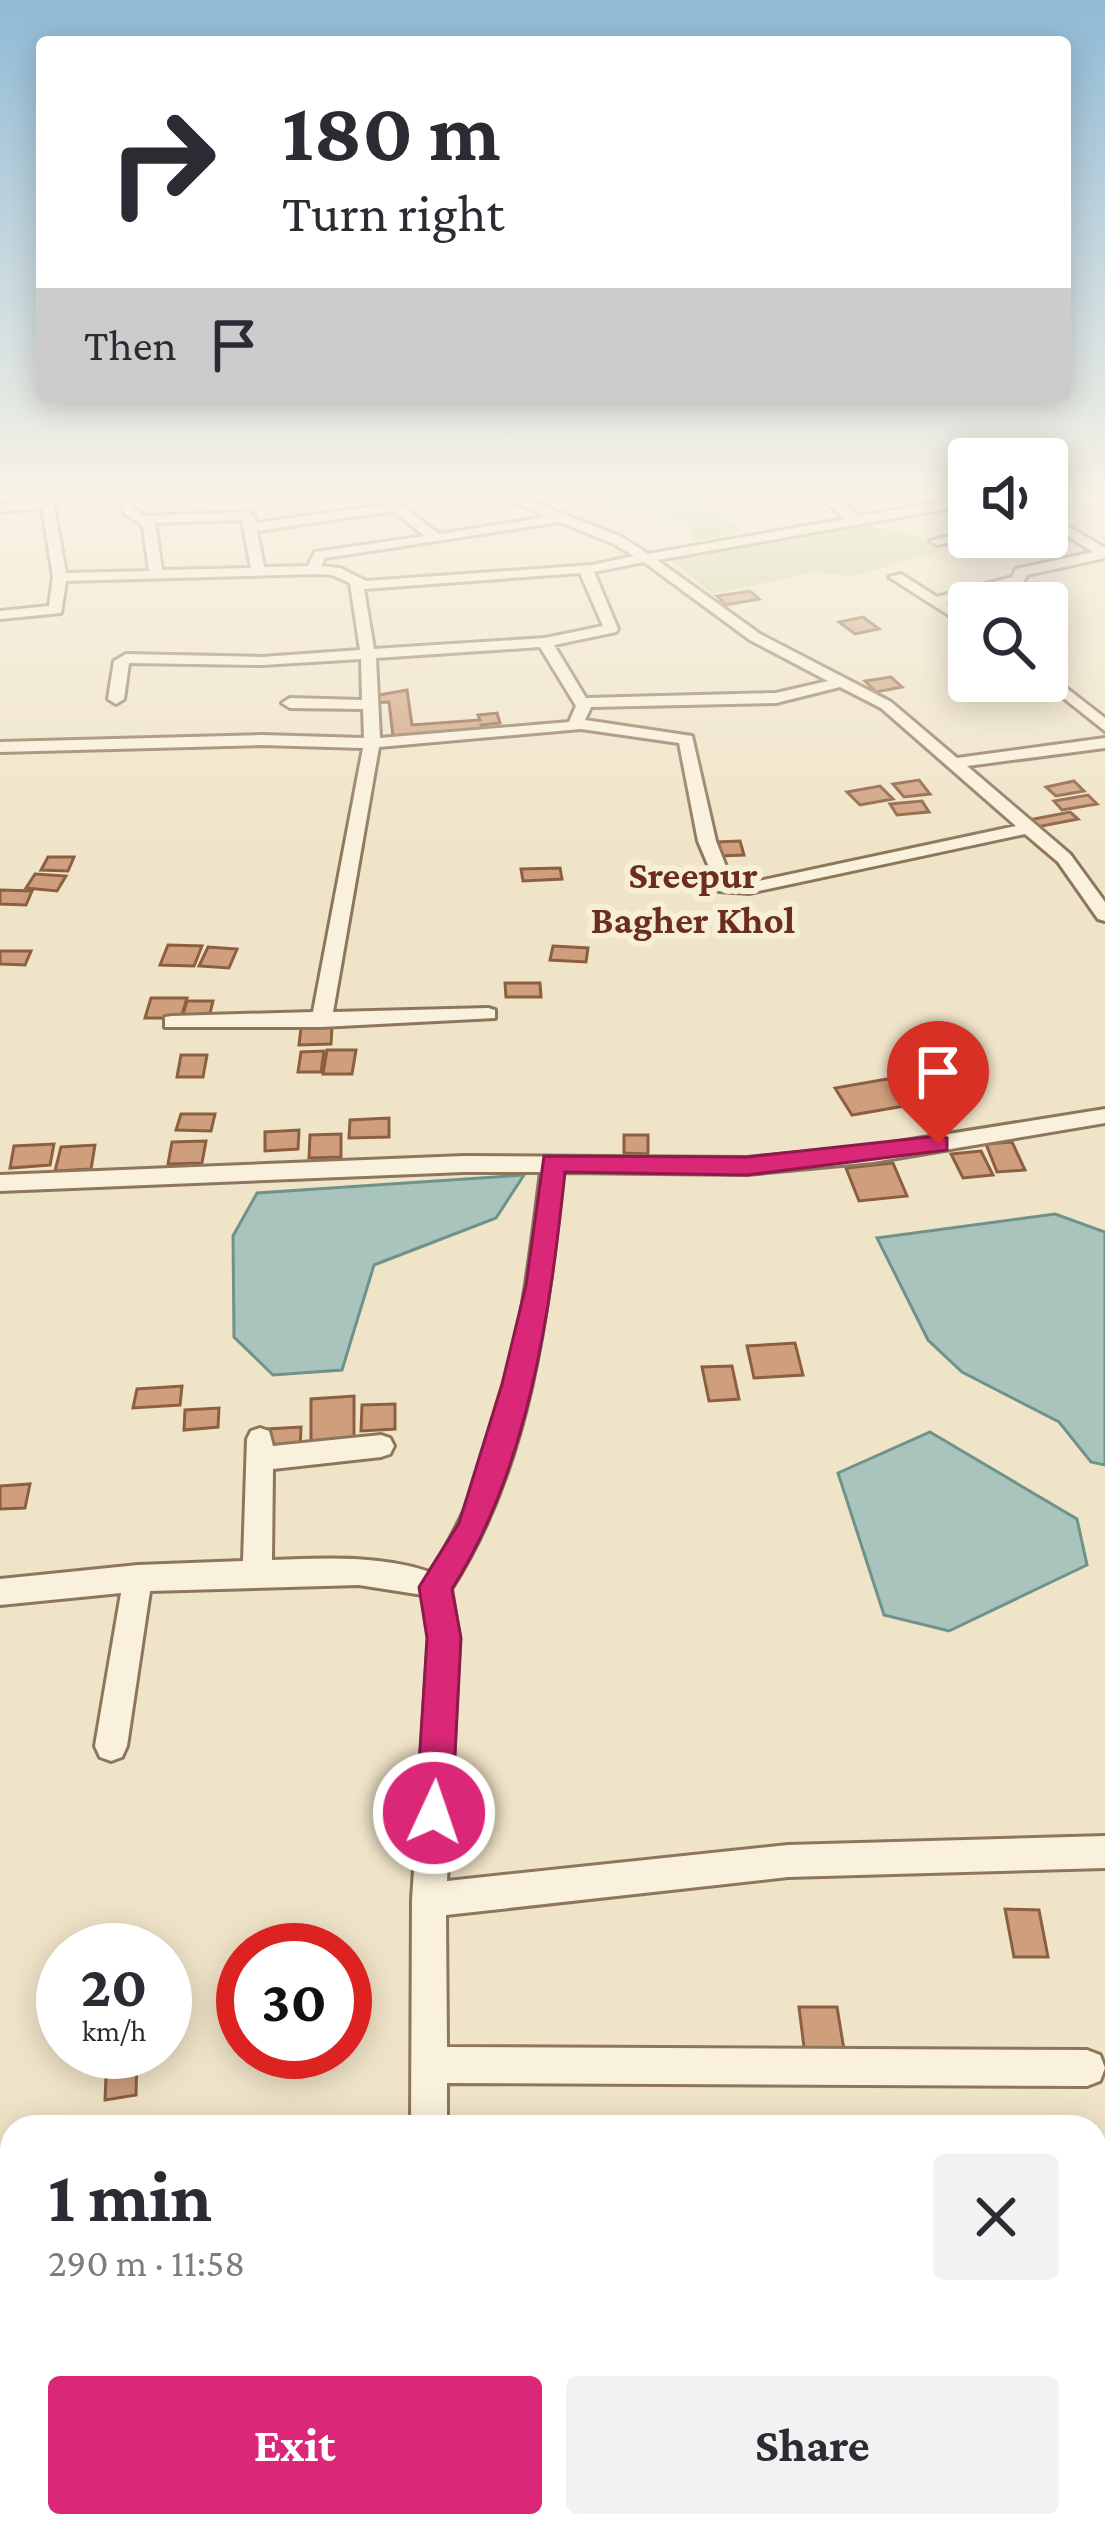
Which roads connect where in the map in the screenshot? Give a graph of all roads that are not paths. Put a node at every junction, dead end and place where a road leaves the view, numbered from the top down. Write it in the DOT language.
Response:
graph roads {
  1 [pos="361,615"];
  2 [pos="606,615"];
  3 [pos="724,615"];
  4 [pos="545,642"];
  5 [pos="368,655"];
  6 [pos="844,682"];
  7 [pos="1068,695"];
  8 [pos="116,699"];
  9 [pos="290,703"];
  10 [pos="319,703"];
  11 [pos="582,704"];
  12 [pos="370,705"];
  13 [pos="579,724"];
  14 [pos="1105,726"];
  15 [pos="313,740"];
  16 [pos="372,743"];
  17 [pos="1105,743"];
  18 [pos="0,747"];
  19 [pos="955,763"];
  20 [pos="1024,829"];
  21 [pos="1105,915"];
  22 [pos="488,1014"];
  23 [pos="321,1021"];
  24 [pos="172,1022"];
  25 [pos="1105,1116"];
  26 [pos="553,1162"];
  27 [pos="0,1183"];
  28 [pos="381,1446"];
  29 [pos="257,1575"];
  30 [pos="138,1578"];
  31 [pos="436,1587"];
  32 [pos="0,1592"];
  33 [pos="111,1746"];
  34 [pos="1105,1852"];
  35 [pos="429,1900"];
  36 [pos="431,2065"];
  37 [pos="1087,2068"];
  38 [pos="429,2115"];
  1 -- 5 [label="street"];
  2 -- 4 [label="street"];
  3 -- 6 [label="street"];
  4 -- 5 [label="street"];
  4 -- 11 [label="street"];
  5 -- 8 [label="street"];
  5 -- 12 [label="street"];
  6 -- 11 [label="street"];
  6 -- 19 [label="street"];
  7 -- 14 [label="street"];
  9 -- 10 [label="street"];
  10 -- 12 [label="street"];
  10 -- 15 [label="street"];
  11 -- 13 [label="street"];
  12 -- 16 [label="street"];
  13 -- 16 [label="street"];
  13 -- 20 [label="street"];
  15 -- 16 [label="street"];
  15 -- 18 [label="street"];
  16 -- 23 [label="street"];
  17 -- 19 [label="street"];
  19 -- 20 [label="street"];
  20 -- 21 [label="street"];
  22 -- 23 [label="street"];
  23 -- 24 [label="street"];
  25 -- 26 [label="street"];
  26 -- 27 [label="street"];
  26 -- 31 [label="street"];
  28 -- 29 [label="street"];
  29 -- 30 [label="street"];
  29 -- 31 [label="street"];
  30 -- 32 [label="street"];
  30 -- 33 [label="street"];
  31 -- 35 [label="street"];
  34 -- 35 [label="street"];
  35 -- 36 [label="street"];
  36 -- 37 [label="street"];
  36 -- 38 [label="street"];
}
